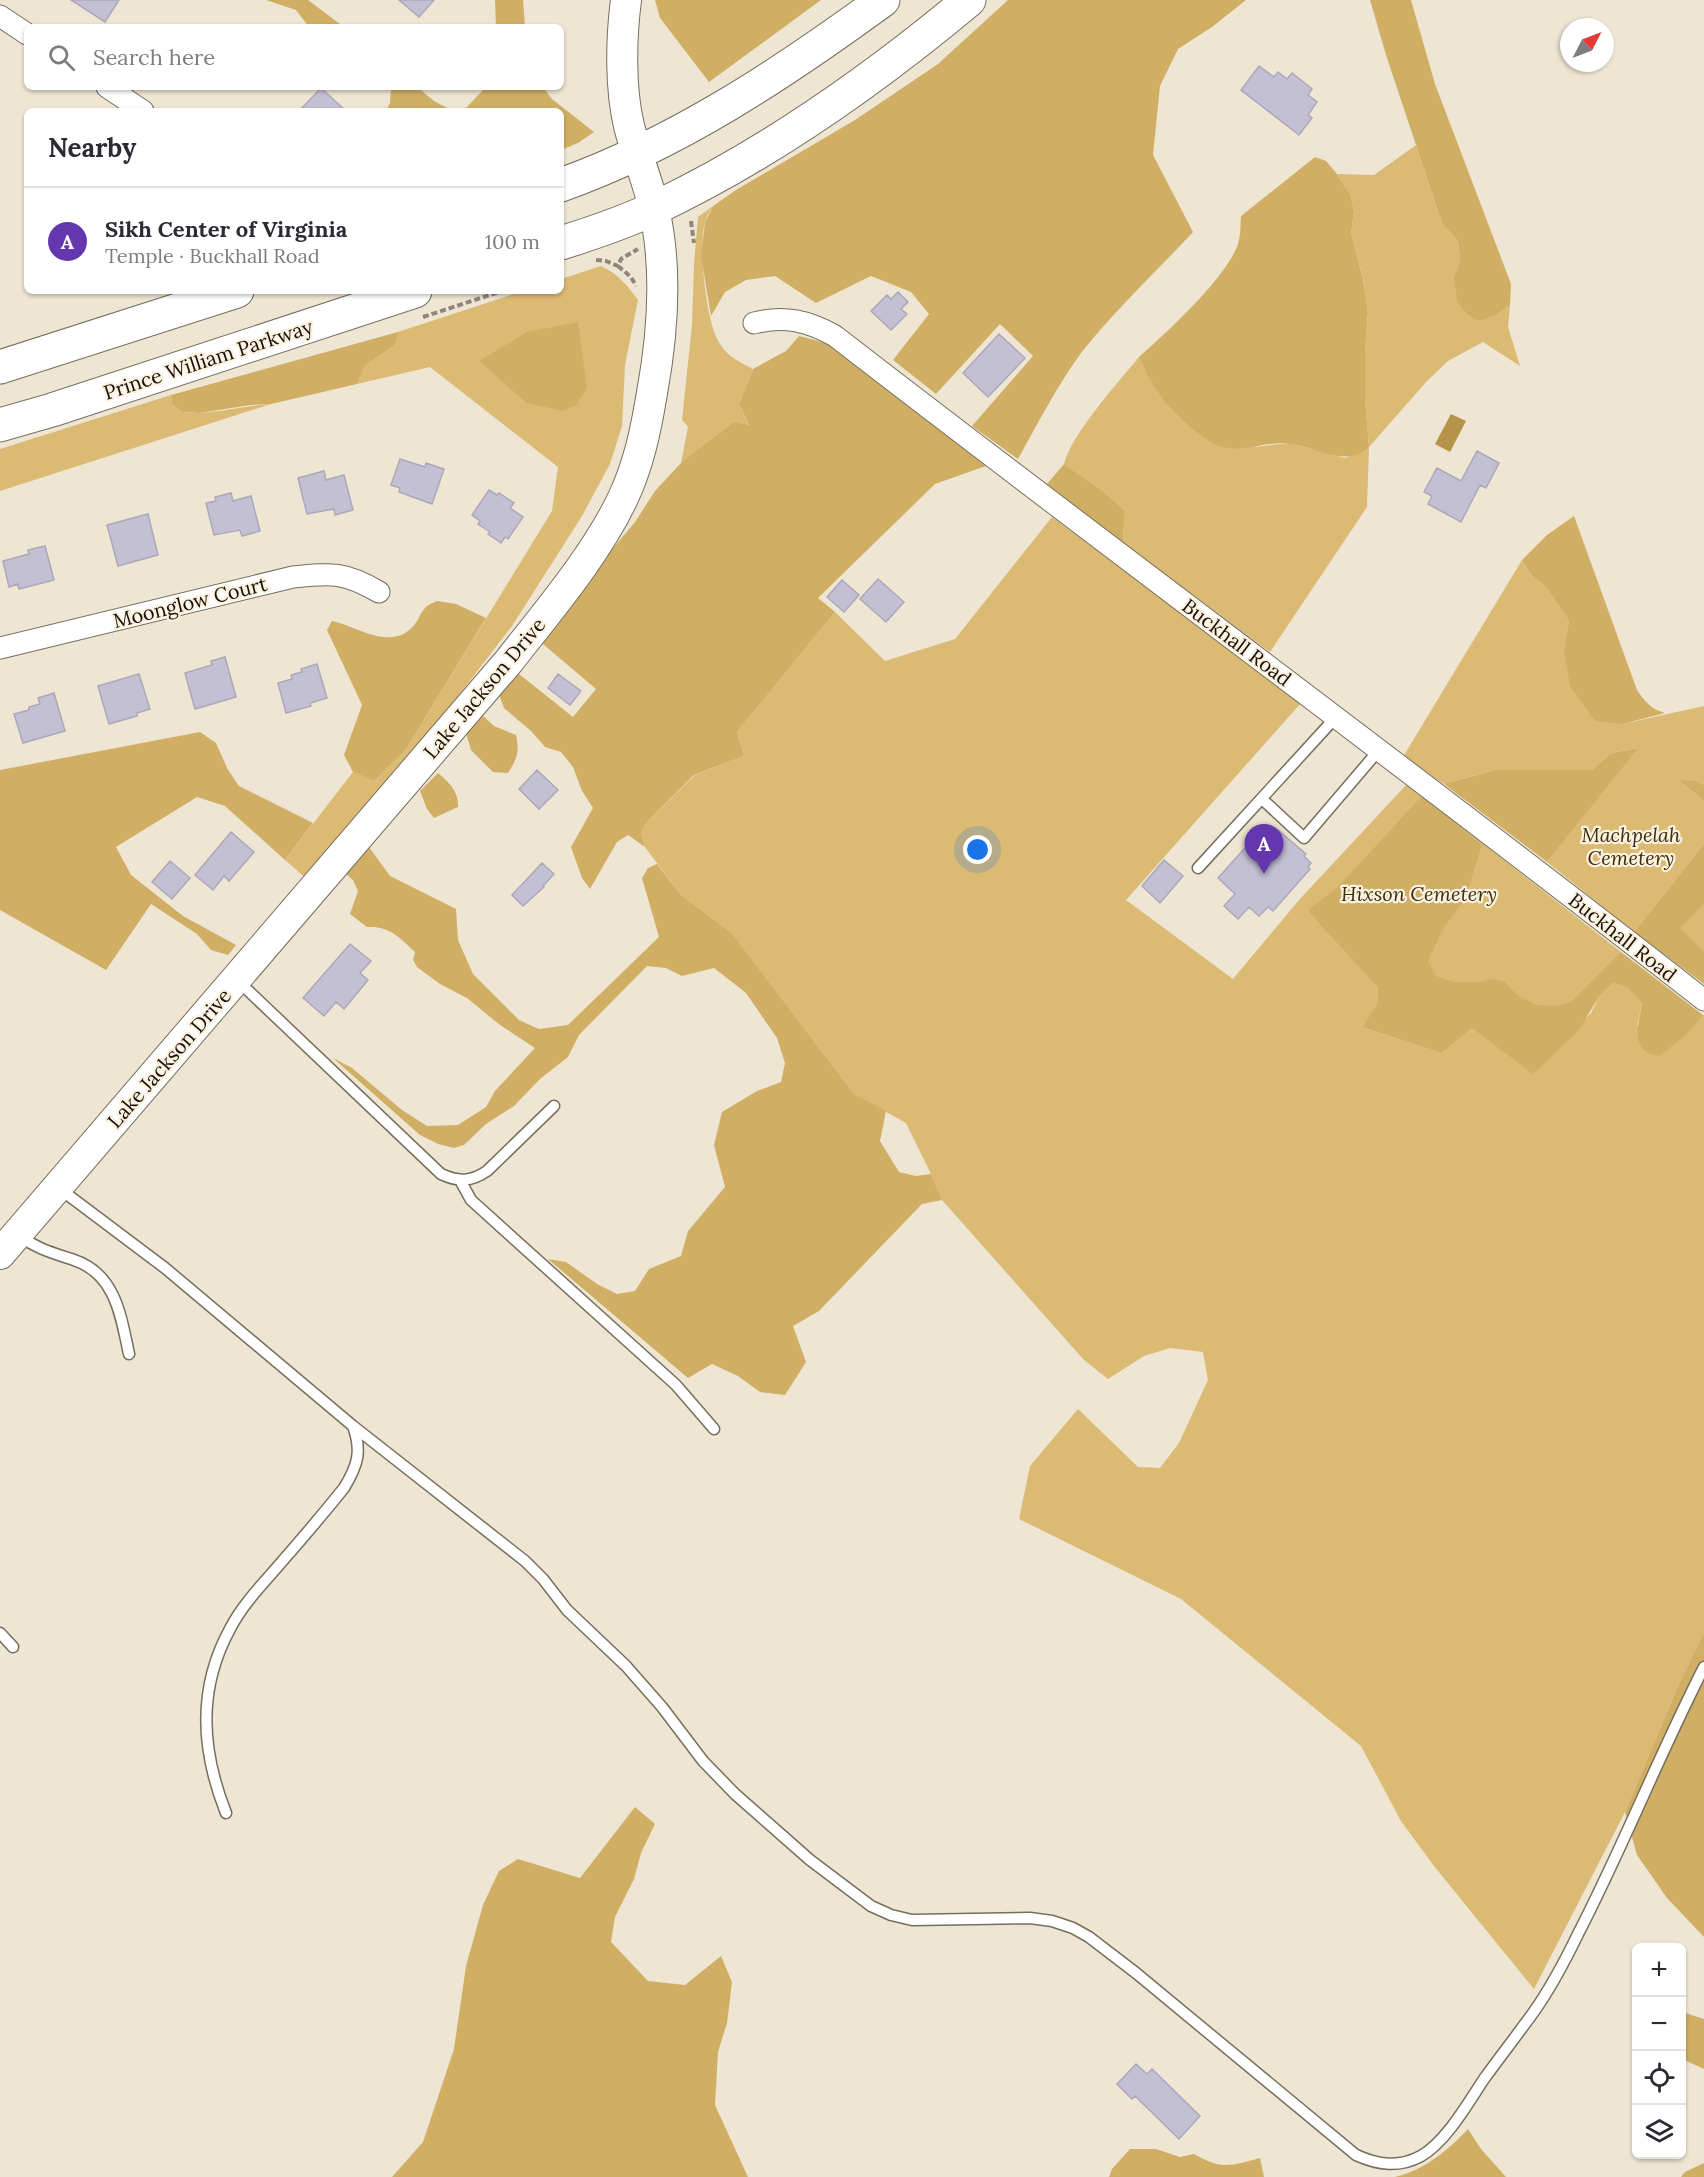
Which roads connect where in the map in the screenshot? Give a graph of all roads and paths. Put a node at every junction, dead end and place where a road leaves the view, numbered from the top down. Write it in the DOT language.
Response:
graph roads {
  1 [pos="626,0"];
  2 [pos="883,0"];
  3 [pos="969,0"];
  4 [pos="0,16"];
  5 [pos="24,32"];
  6 [pos="112,90"];
  7 [pos="138,108"];
  8 [pos="637,152"];
  9 [pos="564,184"];
  10 [pos="654,208"];
  11 [pos="691,220"];
  12 [pos="564,242"];
  13 [pos="693,243"];
  14 [pos="621,259"];
  15 [pos="588,262"];
  16 [pos="618,266"];
  17 [pos="636,286"];
  18 [pos="228,294"];
  19 [pos="405,294"];
  20 [pos="754,323"];
  21 [pos="0,367"];
  22 [pos="0,424"];
  23 [pos="379,592"];
  24 [pos="0,648"];
  25 [pos="1336,717"];
  26 [pos="1378,750"];
  27 [pos="1262,799"];
  28 [pos="1198,868"];
  29 [pos="237,979"];
  30 [pos="1704,1000"];
  31 [pos="554,1106"];
  32 [pos="460,1180"];
  33 [pos="57,1187"];
  34 [pos="9,1244"];
  35 [pos="129,1354"];
  36 [pos="353,1426"];
  37 [pos="714,1429"];
  38 [pos="0,1633"];
  39 [pos="13,1647"];
  40 [pos="1704,1667"];
  41 [pos="226,1813"];
  1 -- 8 [label="street, Lake Jackson Drive"];
  2 -- 8 [label="highway"];
  3 -- 10 [label="highway"];
  4 -- 5 [label="street"];
  6 -- 7 [label="street"];
  8 -- 9 [label="highway"];
  8 -- 10 [label="street, Lake Jackson Drive"];
  10 -- 12 [label="highway"];
  10 -- 29 [label="street, Lake Jackson Drive"];
  11 -- 13 [label="path"];
  14 -- 16 [label="path"];
  15 -- 16 [label="path"];
  16 -- 17 [label="path"];
  18 -- 21 [label="highway"];
  19 -- 22 [label="highway, Prince William Parkway"];
  20 -- 25 [label="street, Buckhall Road"];
  23 -- 24 [label="street, Moonglow Court"];
  25 -- 26 [label="street, Buckhall Road"];
  25 -- 27 [label="lane"];
  26 -- 27 [label="lane"];
  26 -- 30 [label="street, Buckhall Road"];
  27 -- 28 [label="lane"];
  29 -- 32 [label="lane"];
  29 -- 33 [label="street, Lake Jackson Drive"];
  31 -- 32 [label="lane"];
  32 -- 37 [label="lane"];
  33 -- 34 [label="street, Lake Jackson Drive"];
  33 -- 36 [label="lane"];
  34 -- 35 [label="lane"];
  36 -- 40 [label="lane"];
  36 -- 41 [label="lane"];
  38 -- 39 [label="lane"];
}
